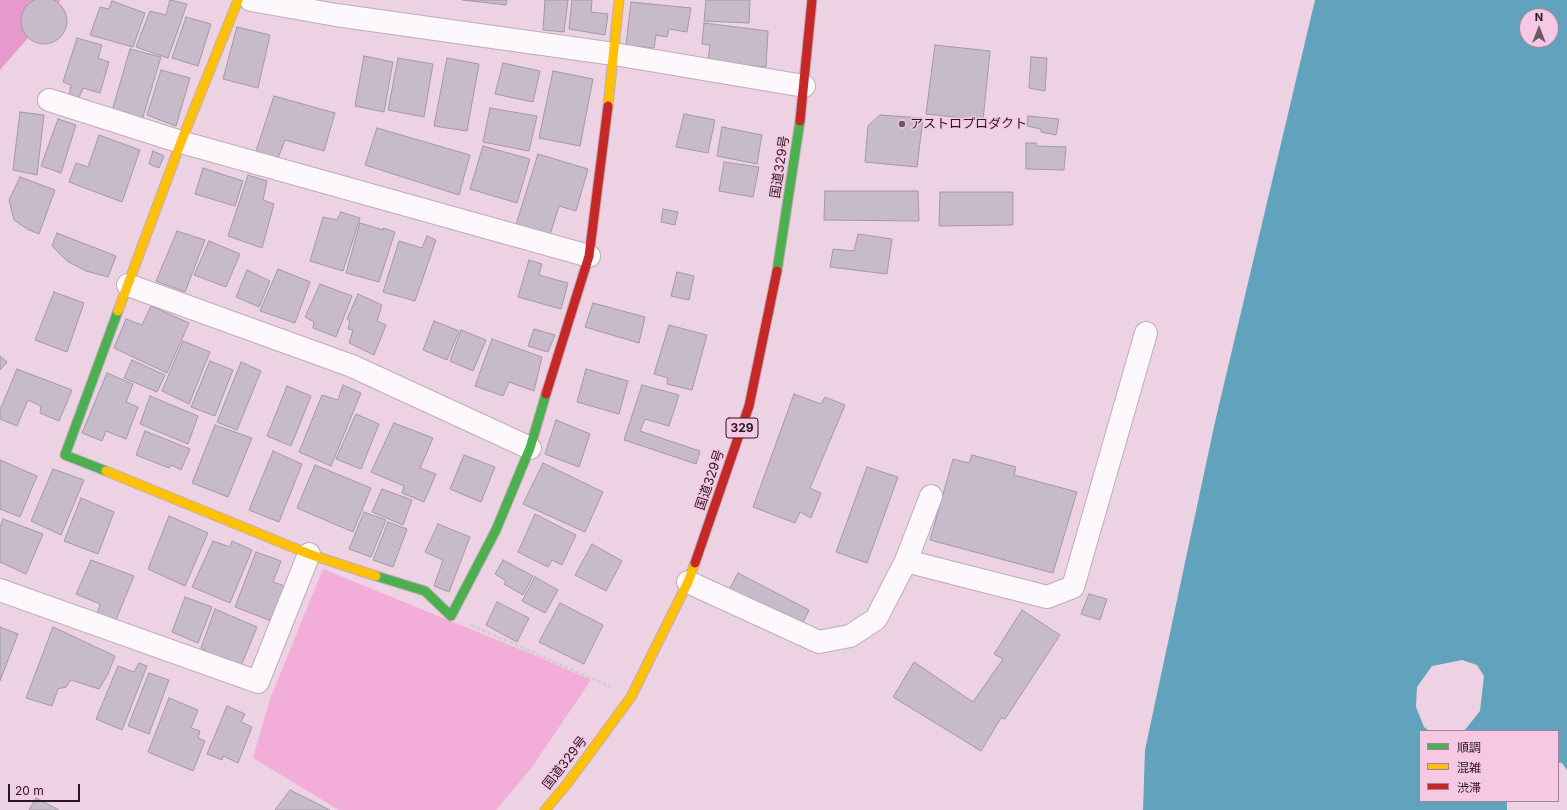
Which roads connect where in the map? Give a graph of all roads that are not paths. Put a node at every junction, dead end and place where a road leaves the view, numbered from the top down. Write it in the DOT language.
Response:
graph roads {
  1 [pos="238,0"];
  2 [pos="251,0"];
  3 [pos="619,0"];
  4 [pos="812,0"];
  5 [pos="337,7"];
  6 [pos="614,54"];
  7 [pos="804,86"];
  8 [pos="49,100"];
  9 [pos="181,142"];
  10 [pos="589,256"];
  11 [pos="128,285"];
  12 [pos="1146,333"];
  13 [pos="530,448"];
  14 [pos="931,496"];
  15 [pos="309,554"];
  16 [pos="906,561"];
  17 [pos="688,582"];
  18 [pos="0,590"];
  19 [pos="544,810"];
  1 -- 9 [label="main road"];
  2 -- 5 [label="street"];
  3 -- 6 [label="main road"];
  4 -- 7 [label="main road, 国道329号 / 329"];
  5 -- 6 [label="street"];
  6 -- 7 [label="street"];
  6 -- 10 [label="main road"];
  7 -- 17 [label="main road, 国道329号 / 329"];
  8 -- 9 [label="street"];
  9 -- 10 [label="street"];
  9 -- 11 [label="main road"];
  10 -- 13 [label="main road"];
  11 -- 13 [label="street"];
  11 -- 15 [label="main road"];
  12 -- 16 [label="street"];
  13 -- 15 [label="main road"];
  14 -- 16 [label="street"];
  15 -- 18 [label="street"];
  16 -- 17 [label="street"];
  17 -- 19 [label="main road, 国道329号 / 329"];
}
